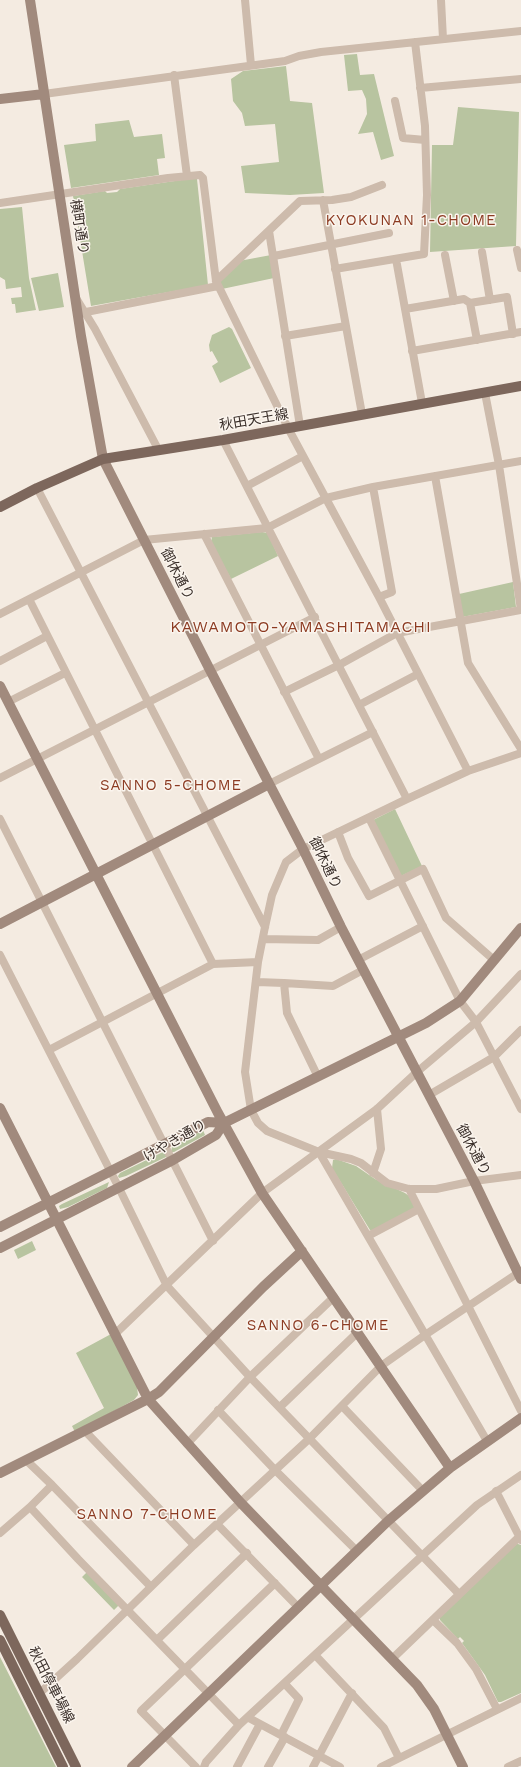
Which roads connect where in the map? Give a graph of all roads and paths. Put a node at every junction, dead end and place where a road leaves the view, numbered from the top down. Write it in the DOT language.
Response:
graph roads {
  1 [pos="30,0"];
  2 [pos="246,0"];
  3 [pos="441,0"];
  4 [pos="521,30"];
  5 [pos="443,39"];
  6 [pos="415,42"];
  7 [pos="251,65"];
  8 [pos="174,75"];
  9 [pos="521,79"];
  10 [pos="420,88"];
  11 [pos="44,94"];
  12 [pos="0,100"];
  13 [pos="395,101"];
  14 [pos="425,140"];
  15 [pos="187,176"];
  16 [pos="382,185"];
  17 [pos="60,195"];
  18 [pos="323,200"];
  19 [pos="0,203"];
  20 [pos="269,231"];
  21 [pos="389,234"];
  22 [pos="330,246"];
  23 [pos="517,250"];
  24 [pos="482,252"];
  25 [pos="445,255"];
  26 [pos="274,256"];
  27 [pos="396,259"];
  28 [pos="521,268"];
  29 [pos="335,269"];
  30 [pos="217,283"];
  31 [pos="490,300"];
  32 [pos="454,301"];
  33 [pos="470,303"];
  34 [pos="405,309"];
  35 [pos="82,313"];
  36 [pos="346,326"];
  37 [pos="517,333"];
  38 [pos="285,336"];
  39 [pos="476,340"];
  40 [pos="412,351"];
  41 [pos="521,386"];
  42 [pos="485,393"];
  43 [pos="422,403"];
  44 [pos="362,414"];
  45 [pos="300,426"];
  46 [pos="288,428"];
  47 [pos="223,440"];
  48 [pos="158,450"];
  49 [pos="303,456"];
  50 [pos="103,459"];
  51 [pos="521,462"];
  52 [pos="499,465"];
  53 [pos="435,476"];
  54 [pos="247,486"];
  55 [pos="373,487"];
  56 [pos="37,488"];
  57 [pos="326,498"];
  58 [pos="0,507"];
  59 [pos="267,528"];
  60 [pos="204,534"];
  61 [pos="144,540"];
  62 [pos="82,573"];
  63 [pos="519,576"];
  64 [pos="379,597"];
  65 [pos="29,599"];
  66 [pos="521,610"];
  67 [pos="0,614"];
  68 [pos="314,617"];
  69 [pos="460,622"];
  70 [pos="397,633"];
  71 [pos="47,636"];
  72 [pos="259,644"];
  73 [pos="0,661"];
  74 [pos="339,665"];
  75 [pos="210,670"];
  76 [pos="65,673"];
  77 [pos="418,674"];
  78 [pos="0,686"];
  79 [pos="284,692"];
  80 [pos="8,702"];
  81 [pos="149,702"];
  82 [pos="359,705"];
  83 [pos="95,729"];
  84 [pos="373,732"];
  85 [pos="521,749"];
  86 [pos="521,753"];
  87 [pos="38,759"];
  88 [pos="319,759"];
  89 [pos="468,771"];
  90 [pos="0,778"];
  91 [pos="269,784"];
  92 [pos="407,799"];
  93 [pos="209,816"];
  94 [pos="369,818"];
  95 [pos="0,819"];
  96 [pos="338,832"];
  97 [pos="154,845"];
  98 [pos="303,849"];
  99 [pos="97,874"];
  100 [pos="400,880"];
  101 [pos="42,902"];
  102 [pos="0,924"];
  103 [pos="423,926"];
  104 [pos="265,927"];
  105 [pos="341,927"];
  106 [pos="521,928"];
  107 [pos="263,939"];
  108 [pos="0,955"];
  109 [pos="358,960"];
  110 [pos="494,960"];
  111 [pos="258,962"];
  112 [pos="213,964"];
  113 [pos="363,970"];
  114 [pos="521,974"];
  115 [pos="257,982"];
  116 [pos="284,983"];
  117 [pos="158,994"];
  118 [pos="460,1001"];
  119 [pos="104,1022"];
  120 [pos="476,1022"];
  121 [pos="521,1030"];
  122 [pos="398,1037"];
  123 [pos="49,1050"];
  124 [pos="494,1057"];
  125 [pos="417,1072"];
  126 [pos="318,1077"];
  127 [pos="428,1095"];
  128 [pos="0,1108"];
  129 [pos="251,1110"];
  130 [pos="377,1110"];
  131 [pos="521,1110"];
  132 [pos="224,1123"];
  133 [pos="165,1144"];
  134 [pos="319,1152"];
  135 [pos="172,1160"];
  136 [pos="110,1171"];
  137 [pos="373,1173"];
  138 [pos="521,1176"];
  139 [pos="474,1181"];
  140 [pos="119,1188"];
  141 [pos="409,1190"];
  142 [pos="262,1193"];
  143 [pos="48,1202"];
  144 [pos="419,1209"];
  145 [pos="56,1219"];
  146 [pos="0,1227"];
  147 [pos="368,1236"];
  148 [pos="214,1241"];
  149 [pos="0,1248"];
  150 [pos="302,1251"];
  151 [pos="520,1274"];
  152 [pos="167,1286"];
  153 [pos="334,1297"];
  154 [pos="469,1306"];
  155 [pos="358,1332"];
  156 [pos="115,1334"];
  157 [pos="425,1335"];
  158 [pos="213,1338"];
  159 [pos="381,1366"];
  160 [pos="250,1377"];
  161 [pos="148,1399"];
  162 [pos="342,1406"];
  163 [pos="280,1407"];
  164 [pos="218,1410"];
  165 [pos="521,1411"];
  166 [pos="521,1418"];
  167 [pos="85,1431"];
  168 [pos="310,1438"];
  169 [pos="487,1441"];
  170 [pos="187,1444"];
  171 [pos="26,1460"];
  172 [pos="450,1468"];
  173 [pos="275,1470"];
  174 [pos="0,1473"];
  175 [pos="521,1475"];
  176 [pos="52,1485"];
  177 [pos="423,1491"];
  178 [pos="496,1491"];
  179 [pos="241,1503"];
  180 [pos="30,1507"];
  181 [pos="388,1521"];
  182 [pos="217,1524"];
  183 [pos="0,1533"];
  184 [pos="520,1538"];
  185 [pos="194,1545"];
  186 [pos="357,1551"];
  187 [pos="247,1553"];
  188 [pos="422,1555"];
  189 [pos="275,1583"];
  190 [pos="151,1587"];
  191 [pos="321,1587"];
  192 [pos="459,1594"];
  193 [pos="299,1608"];
  194 [pos="128,1610"];
  195 [pos="0,1615"];
  196 [pos="354,1619"];
  197 [pos="433,1620"];
  198 [pos="0,1640"];
  199 [pos="157,1640"];
  200 [pos="316,1656"];
  201 [pos="393,1658"];
  202 [pos="185,1668"];
  203 [pos="286,1684"];
  204 [pos="39,1692"];
  205 [pos="352,1693"];
  206 [pos="208,1694"];
  207 [pos="521,1698"];
  208 [pos="497,1709"];
  209 [pos="249,1718"];
  210 [pos="260,1724"];
  211 [pos="240,1725"];
  212 [pos="447,1735"];
  213 [pos="164,1736"];
  214 [pos="283,1736"];
  215 [pos="319,1755"];
  216 [pos="399,1758"];
  217 [pos="521,1760"];
  218 [pos="62,1767"];
  219 [pos="76,1767"];
  220 [pos="132,1767"];
  221 [pos="196,1767"];
  222 [pos="204,1767"];
  223 [pos="237,1767"];
  224 [pos="268,1767"];
  225 [pos="312,1767"];
  226 [pos="340,1767"];
  227 [pos="381,1767"];
  228 [pos="464,1767"];
  229 [pos="508,1767"];
  1 -- 11 [label="street, 横町通り"];
  2 -- 7 [label="street"];
  3 -- 5 [label="street"];
  4 -- 5 [label="street"];
  5 -- 6 [label="street"];
  6 -- 7 [label="street"];
  6 -- 10 [label="street"];
  7 -- 8 [label="street"];
  8 -- 11 [label="street"];
  8 -- 15 [label="street"];
  9 -- 10 [label="street"];
  10 -- 14 [label="street"];
  11 -- 12 [label="street"];
  11 -- 17 [label="street, 横町通り"];
  13 -- 14 [label="street"];
  14 -- 27 [label="street"];
  15 -- 17 [label="street"];
  15 -- 30 [label="street"];
  16 -- 18 [label="street"];
  17 -- 19 [label="street"];
  17 -- 35 [label="street, 横町通り"];
  18 -- 20 [label="street"];
  18 -- 22 [label="street"];
  20 -- 26 [label="street"];
  20 -- 30 [label="street"];
  21 -- 22 [label="street"];
  22 -- 26 [label="street"];
  22 -- 29 [label="street"];
  23 -- 28 [label="street"];
  24 -- 31 [label="street"];
  25 -- 32 [label="street"];
  26 -- 38 [label="street"];
  27 -- 29 [label="street"];
  27 -- 34 [label="street"];
  29 -- 36 [label="street"];
  30 -- 35 [label="street"];
  30 -- 46 [label="street"];
  31 -- 33 [label="street"];
  31 -- 37 [label="street"];
  32 -- 33 [label="street"];
  32 -- 34 [label="street"];
  33 -- 39 [label="street"];
  34 -- 40 [label="street"];
  35 -- 48 [label="street"];
  35 -- 50 [label="street, 横町通り"];
  36 -- 38 [label="street"];
  36 -- 44 [label="street"];
  37 -- 39 [label="street"];
  38 -- 45 [label="street"];
  39 -- 40 [label="street"];
  40 -- 43 [label="street"];
  41 -- 42 [label="main road, 秋田天王線"];
  42 -- 43 [label="main road, 秋田天王線"];
  42 -- 52 [label="street"];
  43 -- 44 [label="main road, 秋田天王線"];
  44 -- 45 [label="main road, 秋田天王線"];
  45 -- 46 [label="main road, 秋田天王線"];
  46 -- 47 [label="main road, 秋田天王線"];
  46 -- 49 [label="street"];
  47 -- 48 [label="main road, 秋田天王線"];
  47 -- 54 [label="street"];
  48 -- 50 [label="main road, 秋田天王線"];
  49 -- 54 [label="street"];
  49 -- 57 [label="street"];
  50 -- 56 [label="main road, 秋田天王線"];
  50 -- 61 [label="street, 御休通り"];
  51 -- 52 [label="street"];
  52 -- 53 [label="street"];
  52 -- 63 [label="street"];
  53 -- 55 [label="street"];
  53 -- 69 [label="street"];
  54 -- 59 [label="street"];
  55 -- 57 [label="street"];
  55 -- 64 [label="street"];
  56 -- 58 [label="main road, 秋田天王線"];
  56 -- 62 [label="street"];
  57 -- 59 [label="street"];
  57 -- 64 [label="street"];
  59 -- 60 [label="street"];
  59 -- 68 [label="street"];
  60 -- 61 [label="street"];
  60 -- 72 [label="street"];
  61 -- 62 [label="street"];
  61 -- 75 [label="street, 御休通り"];
  62 -- 65 [label="street"];
  62 -- 81 [label="street"];
  63 -- 66 [label="street"];
  64 -- 70 [label="street"];
  65 -- 67 [label="street"];
  65 -- 71 [label="street"];
  66 -- 69 [label="street"];
  68 -- 72 [label="street"];
  68 -- 74 [label="street"];
  69 -- 70 [label="street"];
  69 -- 85 [label="street"];
  70 -- 74 [label="street"];
  70 -- 77 [label="street"];
  71 -- 73 [label="street"];
  71 -- 76 [label="street"];
  72 -- 75 [label="street"];
  72 -- 79 [label="street"];
  74 -- 79 [label="street"];
  74 -- 82 [label="street"];
  75 -- 81 [label="street"];
  75 -- 91 [label="street, 御休通り"];
  76 -- 80 [label="street"];
  76 -- 83 [label="street"];
  77 -- 82 [label="street"];
  77 -- 89 [label="street"];
  78 -- 80 [label="street"];
  79 -- 88 [label="street"];
  80 -- 87 [label="street"];
  81 -- 83 [label="street"];
  81 -- 93 [label="street"];
  82 -- 84 [label="street"];
  83 -- 87 [label="street"];
  83 -- 97 [label="street"];
  84 -- 88 [label="street"];
  84 -- 92 [label="street"];
  86 -- 89 [label="street"];
  87 -- 90 [label="street"];
  87 -- 99 [label="street"];
  88 -- 91 [label="street"];
  89 -- 92 [label="street"];
  91 -- 93 [label="street"];
  91 -- 98 [label="street, 御休通り"];
  92 -- 94 [label="street"];
  93 -- 97 [label="street"];
  93 -- 104 [label="street"];
  94 -- 96 [label="street"];
  94 -- 100 [label="street"];
  95 -- 101 [label="street"];
  96 -- 98 [label="street"];
  96 -- 100 [label="street"];
  97 -- 99 [label="street"];
  97 -- 112 [label="street"];
  98 -- 104 [label="street"];
  98 -- 105 [label="street, 御休通り"];
  99 -- 101 [label="street"];
  99 -- 117 [label="street"];
  100 -- 103 [label="street"];
  100 -- 110 [label="street"];
  101 -- 102 [label="street"];
  101 -- 119 [label="street"];
  103 -- 109 [label="street"];
  103 -- 118 [label="street"];
  104 -- 107 [label="street"];
  105 -- 107 [label="street"];
  105 -- 109 [label="street, 御休通り"];
  106 -- 110 [label="street"];
  107 -- 111 [label="street"];
  108 -- 123 [label="street"];
  109 -- 113 [label="street, 御休通り"];
  110 -- 118 [label="street"];
  111 -- 112 [label="street"];
  111 -- 115 [label="street"];
  112 -- 117 [label="street"];
  113 -- 116 [label="street"];
  113 -- 122 [label="street, 御休通り"];
  114 -- 120 [label="street"];
  115 -- 116 [label="street"];
  115 -- 129 [label="street"];
  116 -- 126 [label="street"];
  117 -- 119 [label="street"];
  117 -- 132 [label="street"];
  118 -- 120 [label="street"];
  118 -- 122 [label="street"];
  119 -- 123 [label="street"];
  119 -- 133 [label="street"];
  120 -- 124 [label="street"];
  120 -- 125 [label="street"];
  121 -- 124 [label="street"];
  122 -- 125 [label="street, 御休通り"];
  122 -- 126 [label="street"];
  123 -- 136 [label="street"];
  124 -- 127 [label="street"];
  124 -- 131 [label="street"];
  125 -- 127 [label="street, 御休通り"];
  125 -- 130 [label="street"];
  126 -- 129 [label="street"];
  127 -- 139 [label="street, 御休通り"];
  128 -- 143 [label="street"];
  129 -- 132 [label="street"];
  129 -- 134 [label="street"];
  130 -- 134 [label="street"];
  130 -- 137 [label="street"];
  132 -- 133 [label="street, けやき通り"];
  132 -- 135 [label="street, けやき通り"];
  132 -- 142 [label="street"];
  133 -- 135 [label="street"];
  133 -- 136 [label="street, けやき通り"];
  134 -- 137 [label="street"];
  134 -- 142 [label="street"];
  134 -- 147 [label="street"];
  135 -- 140 [label="street, けやき通り"];
  135 -- 148 [label="street"];
  136 -- 140 [label="street"];
  136 -- 143 [label="street, けやき通り"];
  137 -- 141 [label="street"];
  138 -- 139 [label="street"];
  139 -- 141 [label="street"];
  139 -- 151 [label="street, 御休通り"];
  140 -- 145 [label="street, けやき通り"];
  140 -- 152 [label="street"];
  141 -- 144 [label="street"];
  142 -- 148 [label="street"];
  142 -- 150 [label="street"];
  143 -- 145 [label="street"];
  143 -- 146 [label="street, けやき通り"];
  144 -- 147 [label="street"];
  144 -- 154 [label="street"];
  145 -- 149 [label="street, けやき通り"];
  145 -- 156 [label="street"];
  147 -- 157 [label="street"];
  148 -- 152 [label="street"];
  150 -- 153 [label="street"];
  150 -- 158 [label="street"];
  151 -- 154 [label="street"];
  152 -- 156 [label="street"];
  152 -- 158 [label="street"];
  153 -- 155 [label="street"];
  153 -- 160 [label="street"];
  154 -- 157 [label="street"];
  154 -- 165 [label="street"];
  155 -- 159 [label="street"];
  155 -- 163 [label="street"];
  156 -- 161 [label="street"];
  157 -- 159 [label="street"];
  157 -- 169 [label="street"];
  158 -- 160 [label="street"];
  158 -- 161 [label="street"];
  159 -- 162 [label="street"];
  159 -- 172 [label="street"];
  160 -- 163 [label="street"];
  160 -- 164 [label="street"];
  161 -- 167 [label="street"];
  161 -- 170 [label="street"];
  162 -- 168 [label="street"];
  162 -- 177 [label="street"];
  163 -- 168 [label="street"];
  164 -- 170 [label="street"];
  164 -- 173 [label="street"];
  166 -- 169 [label="street"];
  167 -- 171 [label="street"];
  167 -- 185 [label="street"];
  168 -- 173 [label="street"];
  168 -- 181 [label="street"];
  169 -- 172 [label="street"];
  170 -- 179 [label="street"];
  171 -- 174 [label="street"];
  171 -- 176 [label="street"];
  172 -- 177 [label="street"];
  173 -- 179 [label="street"];
  173 -- 186 [label="street"];
  175 -- 178 [label="street"];
  176 -- 180 [label="street"];
  176 -- 190 [label="street"];
  177 -- 181 [label="street"];
  178 -- 184 [label="street"];
  178 -- 188 [label="street"];
  179 -- 182 [label="street"];
  179 -- 191 [label="street"];
  180 -- 183 [label="street"];
  180 -- 194 [label="street"];
  181 -- 186 [label="street"];
  181 -- 188 [label="street"];
  182 -- 185 [label="street"];
  182 -- 187 [label="street"];
  184 -- 192 [label="street"];
  185 -- 190 [label="street"];
  186 -- 191 [label="street"];
  187 -- 189 [label="street"];
  187 -- 199 [label="street"];
  188 -- 192 [label="street"];
  188 -- 196 [label="street"];
  189 -- 193 [label="street"];
  189 -- 202 [label="street"];
  190 -- 194 [label="street"];
  191 -- 193 [label="street"];
  191 -- 196 [label="street"];
  192 -- 197 [label="street"];
  193 -- 206 [label="street"];
  194 -- 199 [label="street"];
  194 -- 204 [label="street"];
  195 -- 204 [label="main road, 秋田停車場線"];
  196 -- 200 [label="street"];
  196 -- 201 [label="street"];
  197 -- 201 [label="street"];
  197 -- 208 [label="street"];
  198 -- 218 [label="main road, 秋田停車場線"];
  199 -- 202 [label="street"];
  200 -- 203 [label="street"];
  200 -- 205 [label="street"];
  201 -- 212 [label="street"];
  202 -- 206 [label="street"];
  202 -- 213 [label="street"];
  203 -- 209 [label="street"];
  203 -- 214 [label="street"];
  204 -- 219 [label="main road, 秋田停車場線"];
  205 -- 215 [label="street"];
  205 -- 216 [label="street"];
  206 -- 211 [label="street"];
  206 -- 213 [label="street"];
  207 -- 208 [label="street"];
  208 -- 212 [label="street"];
  209 -- 210 [label="street"];
  209 -- 211 [label="street"];
  210 -- 214 [label="street"];
  210 -- 223 [label="street"];
  211 -- 222 [label="street"];
  212 -- 216 [label="street"];
  212 -- 228 [label="street"];
  213 -- 220 [label="street"];
  213 -- 221 [label="street"];
  214 -- 215 [label="street"];
  214 -- 224 [label="street"];
  215 -- 225 [label="street"];
  215 -- 226 [label="street"];
  216 -- 227 [label="street"];
  217 -- 229 [label="street"];
}
